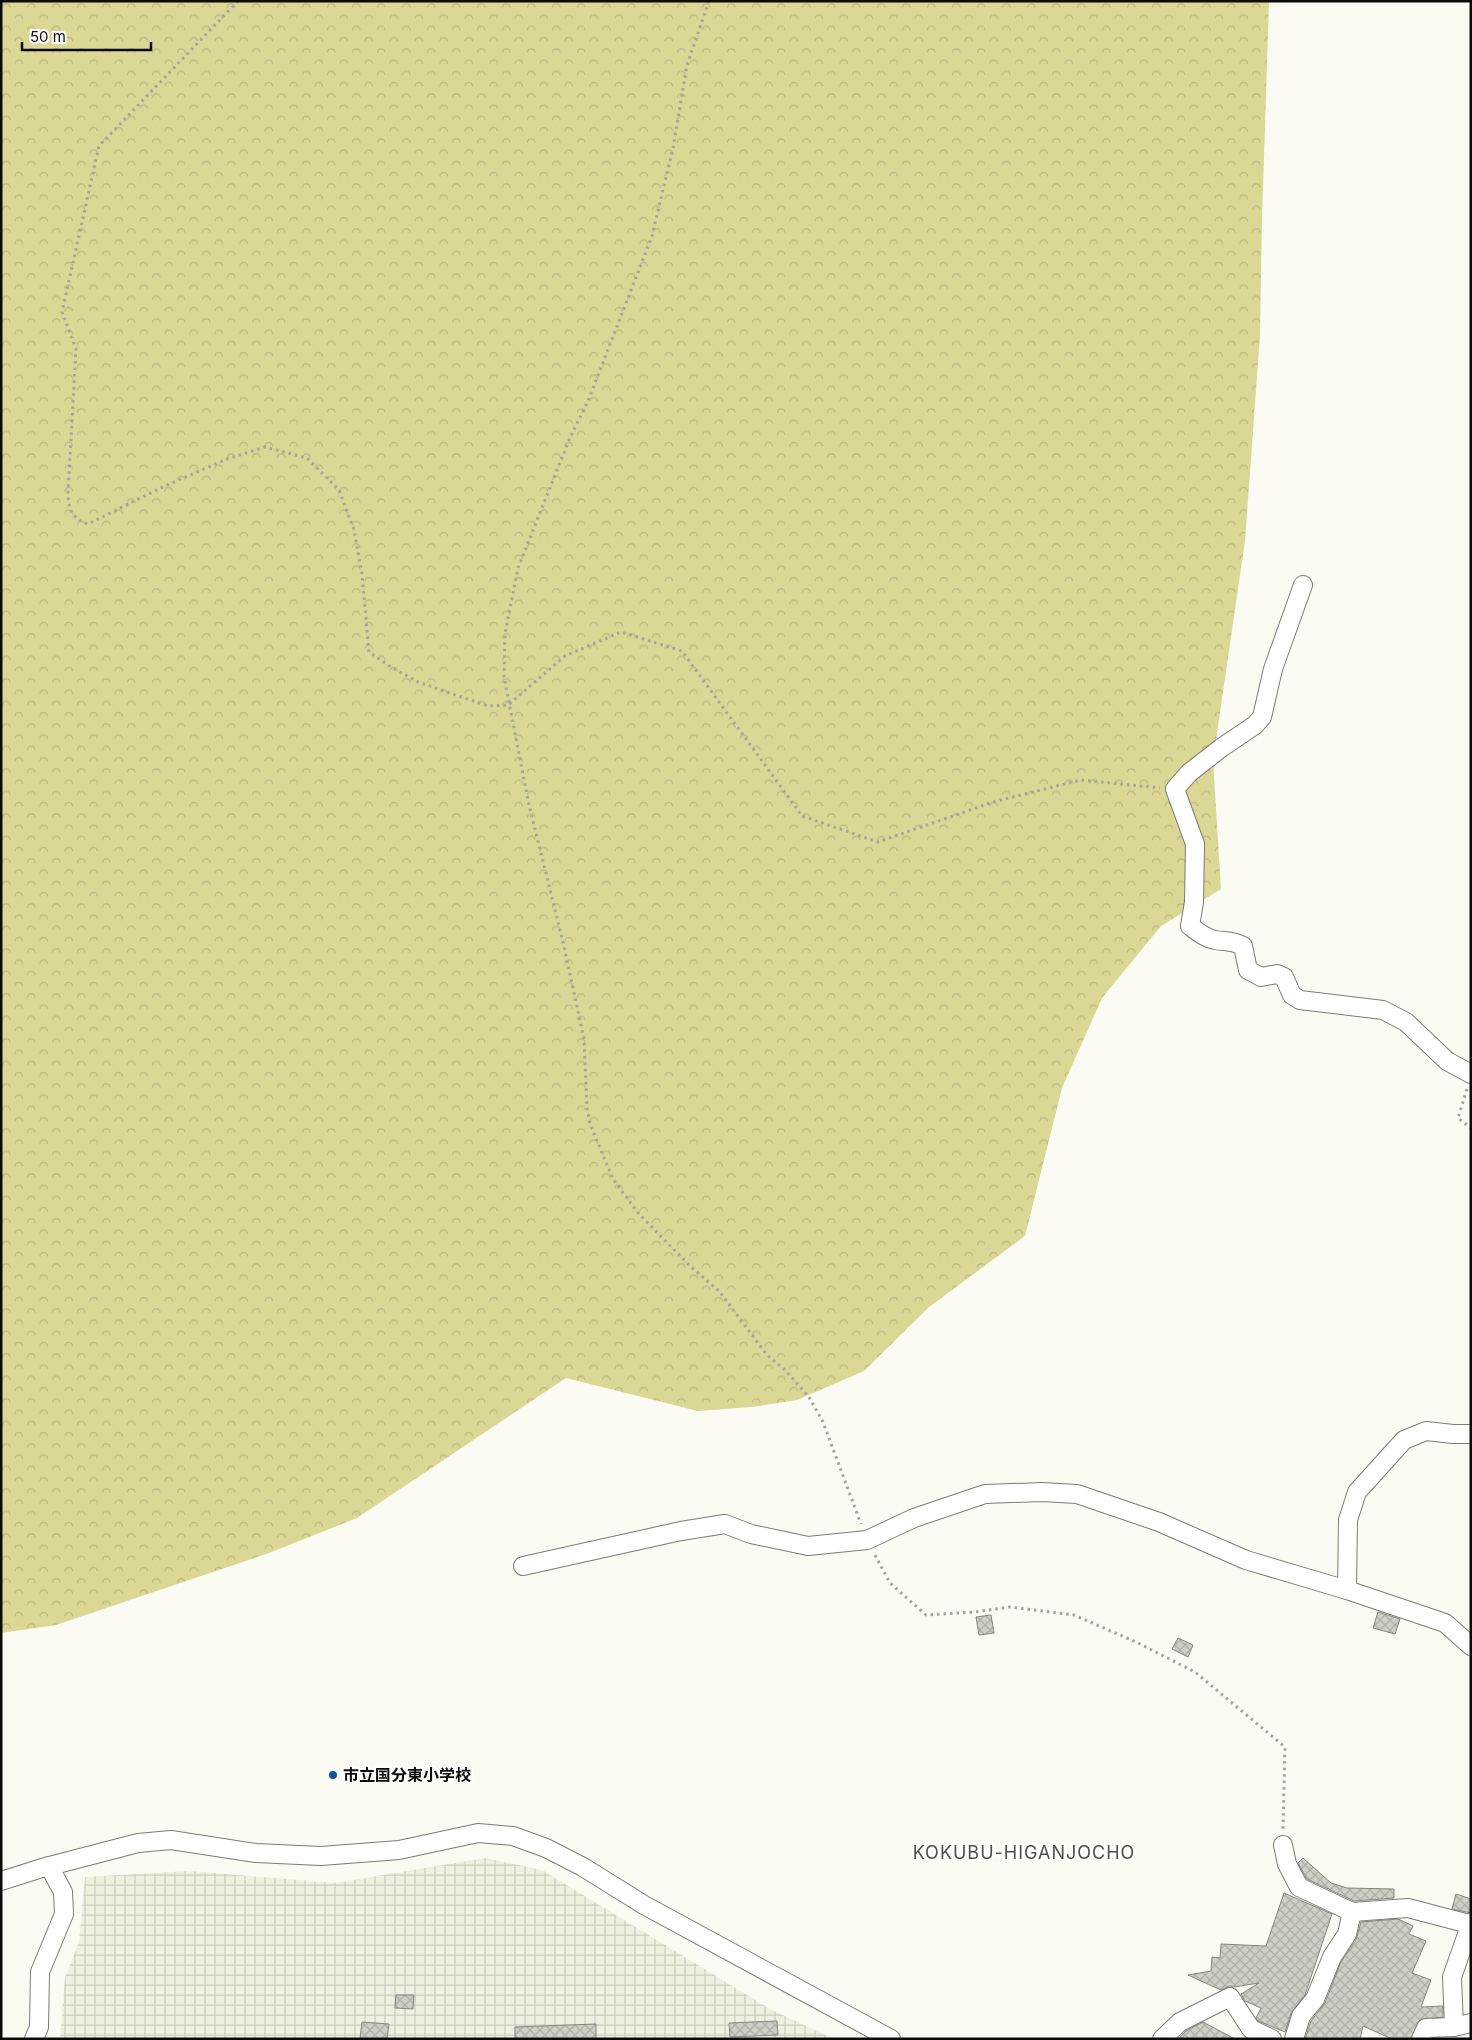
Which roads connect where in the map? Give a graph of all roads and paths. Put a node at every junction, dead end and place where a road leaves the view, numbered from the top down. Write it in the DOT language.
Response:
graph roads {
  1 [pos="238,1"];
  2 [pos="708,1"];
  3 [pos="1303,585"];
  4 [pos="508,705"];
  5 [pos="1174,789"];
  6 [pos="1470,1074"];
  7 [pos="1471,1128"];
  8 [pos="1471,1434"];
  9 [pos="867,1540"];
  10 [pos="524,1566"];
  11 [pos="1347,1590"];
  12 [pos="1471,1646"];
  13 [pos="1283,1844"];
  14 [pos="49,1866"];
  15 [pos="1,1881"];
  16 [pos="1352,1912"];
  17 [pos="1470,1923"];
  18 [pos="1471,2023"];
  19 [pos="1454,2027"];
  20 [pos="34,2039"];
  21 [pos="890,2039"];
  22 [pos="1162,2039"];
  23 [pos="1272,2039"];
  24 [pos="1294,2039"];
  25 [pos="1421,2039"];
  1 -- 4 [label="path"];
  2 -- 4 [label="path"];
  3 -- 5 [label="street"];
  4 -- 5 [label="path"];
  4 -- 9 [label="path"];
  5 -- 6 [label="street"];
  6 -- 7 [label="path"];
  8 -- 11 [label="street"];
  9 -- 10 [label="street"];
  9 -- 11 [label="street"];
  9 -- 13 [label="path"];
  11 -- 12 [label="street"];
  13 -- 16 [label="street"];
  14 -- 15 [label="street"];
  14 -- 20 [label="street"];
  14 -- 21 [label="street"];
  16 -- 17 [label="street"];
  16 -- 24 [label="street"];
  17 -- 19 [label="street"];
  18 -- 19 [label="street"];
  19 -- 25 [label="street"];
  22 -- 23 [label="street"];
}
